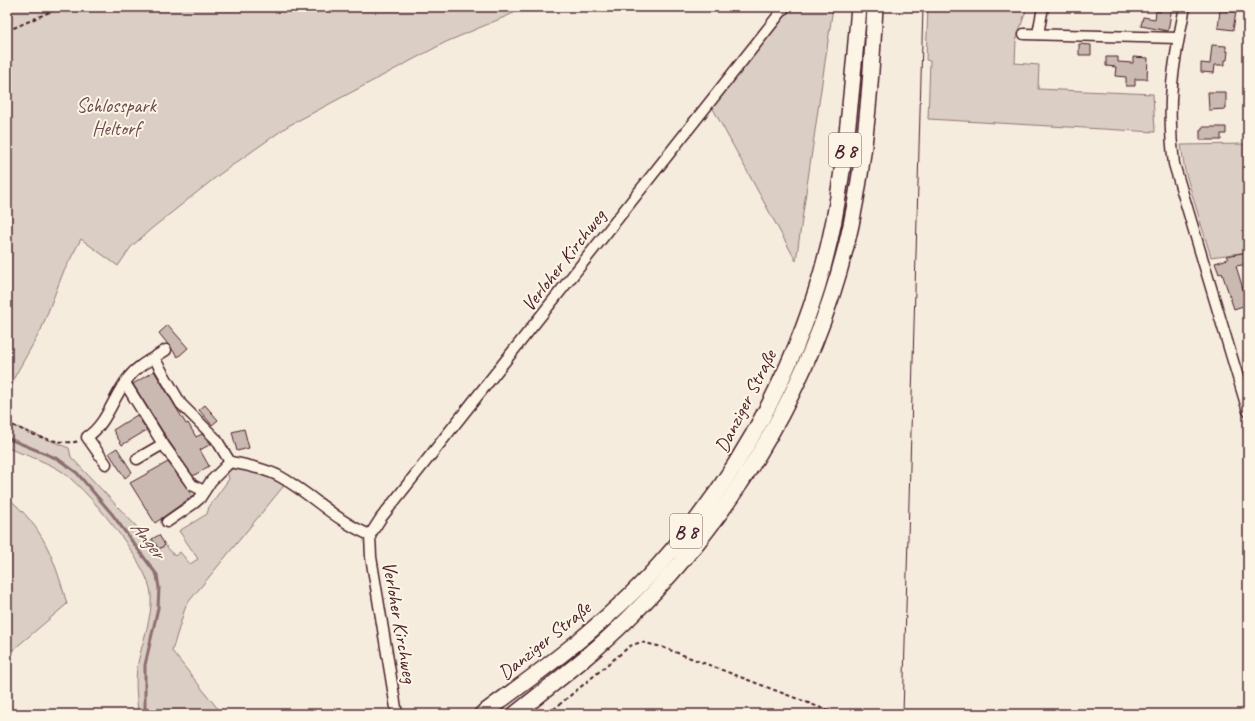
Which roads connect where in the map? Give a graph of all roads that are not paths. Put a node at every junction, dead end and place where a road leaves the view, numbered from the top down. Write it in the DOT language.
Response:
graph roads {
  1 [pos="785,7"];
  2 [pos="859,7"];
  3 [pos="875,7"];
  4 [pos="882,7"];
  5 [pos="1043,7"];
  6 [pos="1185,7"];
  7 [pos="1024,34"];
  8 [pos="1038,34"];
  9 [pos="1178,38"];
  10 [pos="872,53"];
  11 [pos="166,350"];
  12 [pos="154,358"];
  13 [pos="125,383"];
  14 [pos="1248,411"];
  15 [pos="163,444"];
  16 [pos="137,459"];
  17 [pos="230,462"];
  18 [pos="106,464"];
  19 [pos="204,491"];
  20 [pos="168,522"];
  21 [pos="370,535"];
  22 [pos="397,714"];
  23 [pos="482,714"];
  24 [pos="515,714"];
  1 -- 21 [label="street, Verloher Kirchweg"];
  2 -- 23 [label="highway, Danziger Straße / B 8"];
  3 -- 10 [label="highway, Danziger Straße / B 8"];
  4 -- 10 [label="highway"];
  5 -- 8 [label="street"];
  6 -- 9 [label="street"];
  7 -- 8 [label="street"];
  8 -- 9 [label="street"];
  9 -- 14 [label="street"];
  10 -- 24 [label="highway, Danziger Straße / B 8"];
  11 -- 12 [label="street"];
  12 -- 13 [label="street"];
  12 -- 17 [label="street"];
  13 -- 15 [label="street"];
  13 -- 18 [label="street"];
  15 -- 16 [label="street"];
  15 -- 19 [label="street"];
  17 -- 19 [label="street"];
  17 -- 21 [label="street, Verloher Kirchweg"];
  19 -- 20 [label="street"];
  21 -- 22 [label="street, Verloher Kirchweg"];
}
